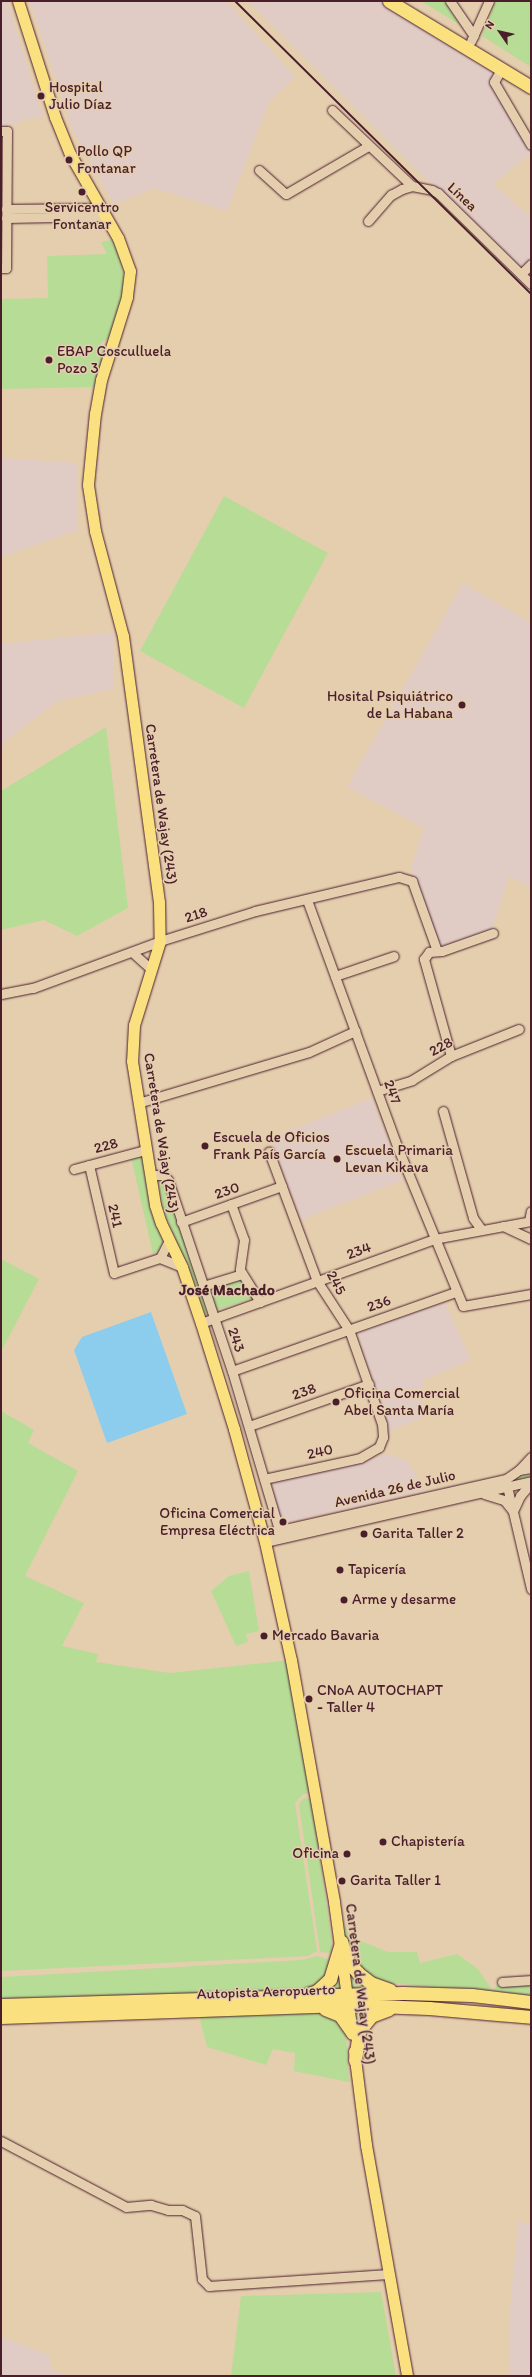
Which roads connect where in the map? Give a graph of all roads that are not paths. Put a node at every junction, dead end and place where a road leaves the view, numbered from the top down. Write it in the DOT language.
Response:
graph roads {
  1 [pos="18,1"];
  2 [pos="389,1"];
  3 [pos="406,1"];
  4 [pos="450,1"];
  5 [pos="489,1"];
  6 [pos="473,38"];
  7 [pos="502,68"];
  8 [pos="531,77"];
  9 [pos="531,87"];
  10 [pos="332,110"];
  11 [pos="4,131"];
  12 [pos="531,145"];
  13 [pos="368,146"];
  14 [pos="259,170"];
  15 [pos="3,185"];
  16 [pos="412,186"];
  17 [pos="103,212"];
  18 [pos="6,214"];
  19 [pos="368,221"];
  20 [pos="531,264"];
  21 [pos="4,268"];
  22 [pos="521,274"];
  23 [pos="531,284"];
  24 [pos="307,900"];
  25 [pos="493,933"];
  26 [pos="160,942"];
  27 [pos="437,951"];
  28 [pos="132,952"];
  29 [pos="394,956"];
  30 [pos="151,969"];
  31 [pos="335,976"];
  32 [pos="1,994"];
  33 [pos="519,1029"];
  34 [pos="355,1031"];
  35 [pos="451,1056"];
  36 [pos="377,1092"];
  37 [pos="138,1103"];
  38 [pos="442,1110"];
  39 [pos="145,1150"];
  40 [pos="269,1152"];
  41 [pos="89,1165"];
  42 [pos="74,1169"];
  43 [pos="150,1175"];
  44 [pos="282,1186"];
  45 [pos="231,1204"];
  46 [pos="531,1211"];
  47 [pos="530,1221"];
  48 [pos="181,1222"];
  49 [pos="502,1226"];
  50 [pos="481,1229"];
  51 [pos="434,1239"];
  52 [pos="531,1239"];
  53 [pos="168,1240"];
  54 [pos="160,1258"];
  55 [pos="182,1267"];
  56 [pos="242,1274"];
  57 [pos="318,1281"];
  58 [pos="203,1286"];
  59 [pos="455,1292"];
  60 [pos="531,1294"];
  61 [pos="260,1302"];
  62 [pos="214,1318"];
  63 [pos="200,1323"];
  64 [pos="349,1330"];
  65 [pos="232,1371"];
  66 [pos="369,1384"];
  67 [pos="249,1426"];
  68 [pos="379,1447"];
  69 [pos="531,1457"];
  70 [pos="531,1468"];
  71 [pos="519,1470"];
  72 [pos="264,1479"];
  73 [pos="531,1482"];
  74 [pos="507,1483"];
  75 [pos="483,1493"];
  76 [pos="512,1511"];
  77 [pos="372,1514"];
  78 [pos="279,1530"];
  79 [pos="264,1538"];
  80 [pos="531,1589"];
  81 [pos="341,1942"];
  82 [pos="531,1980"];
  83 [pos="502,1982"];
  84 [pos="404,1993"];
  85 [pos="302,1996"];
  86 [pos="349,2000"];
  87 [pos="531,2002"];
  88 [pos="1,2005"];
  89 [pos="313,2006"];
  90 [pos="399,2006"];
  91 [pos="1,2017"];
  92 [pos="531,2017"];
  93 [pos="352,2032"];
  94 [pos="355,2060"];
  95 [pos="1,2141"];
  96 [pos="388,2274"];
  97 [pos="407,2376"];
  1 -- 17 [label="main road, Carretera de Wajay (243)"];
  2 -- 7 [label="highway"];
  3 -- 6 [label="highway"];
  4 -- 6 [label="street"];
  5 -- 6 [label="street"];
  6 -- 8 [label="highway"];
  7 -- 9 [label="highway"];
  7 -- 12 [label="street"];
  10 -- 13 [label="street"];
  11 -- 15 [label="street"];
  13 -- 14 [label="street"];
  13 -- 16 [label="street"];
  15 -- 18 [label="street"];
  16 -- 19 [label="street"];
  16 -- 22 [label="street, Línea"];
  17 -- 18 [label="street"];
  17 -- 26 [label="main road, Carretera de Wajay (243)"];
  18 -- 21 [label="street"];
  20 -- 22 [label="street"];
  22 -- 23 [label="street, Línea"];
  24 -- 26 [label="street, 218"];
  24 -- 27 [label="street, 218"];
  24 -- 31 [label="street, 247"];
  25 -- 27 [label="street"];
  26 -- 28 [label="street, 218"];
  26 -- 30 [label="main road, Carretera de Wajay (243)"];
  27 -- 35 [label="street"];
  28 -- 30 [label="street"];
  28 -- 32 [label="street, 218"];
  29 -- 31 [label="street"];
  30 -- 37 [label="main road, Carretera de Wajay (243)"];
  31 -- 34 [label="street, 247"];
  33 -- 35 [label="street, 228"];
  34 -- 36 [label="street, 247"];
  34 -- 37 [label="street"];
  35 -- 36 [label="street, 228"];
  36 -- 51 [label="street, 247"];
  37 -- 39 [label="main road, Carretera de Wajay (243)"];
  38 -- 50 [label="street"];
  39 -- 41 [label="street, 228"];
  39 -- 43 [label="main road, Carretera de Wajay (243)"];
  40 -- 44 [label="street, 245"];
  41 -- 42 [label="street, 228"];
  41 -- 54 [label="street, 241"];
  43 -- 48 [label="street, 243"];
  43 -- 53 [label="main road, Carretera de Wajay (243)"];
  44 -- 45 [label="street, 230"];
  44 -- 57 [label="street, 245"];
  45 -- 48 [label="street, 230"];
  45 -- 56 [label="street"];
  46 -- 47 [label="street"];
  47 -- 49 [label="street, 234"];
  48 -- 58 [label="street, 243"];
  49 -- 50 [label="street, 234"];
  49 -- 52 [label="street"];
  50 -- 51 [label="street, 234"];
  51 -- 57 [label="street, 234"];
  51 -- 59 [label="street, 247"];
  53 -- 54 [label="street"];
  53 -- 55 [label="main road, Carretera de Wajay (243)"];
  54 -- 55 [label="street"];
  55 -- 63 [label="main road, Carretera de Wajay (243)"];
  56 -- 58 [label="street"];
  56 -- 61 [label="street"];
  57 -- 61 [label="street, 234"];
  57 -- 64 [label="street, 245"];
  58 -- 62 [label="street, 243"];
  59 -- 60 [label="street"];
  59 -- 64 [label="street, 236"];
  61 -- 62 [label="street, 234"];
  62 -- 63 [label="street, 234"];
  62 -- 65 [label="street, 243"];
  63 -- 79 [label="main road, Carretera de Wajay (243)"];
  64 -- 65 [label="street, 236"];
  64 -- 66 [label="street, 245"];
  65 -- 67 [label="street, 243"];
  66 -- 67 [label="street, 238"];
  66 -- 68 [label="street, 245"];
  67 -- 72 [label="street, 243"];
  68 -- 72 [label="street, 240"];
  69 -- 71 [label="street"];
  70 -- 71 [label="street, Avenida 26 de Julio"];
  71 -- 74 [label="street, Avenida 26 de Julio"];
  72 -- 78 [label="street, 243"];
  73 -- 74 [label="street, Avenida 26 de Julio"];
  73 -- 76 [label="street"];
  74 -- 75 [label="street, Avenida 26 de Julio"];
  74 -- 76 [label="street"];
  74 -- 77 [label="street, Avenida 26 de Julio"];
  75 -- 76 [label="street"];
  75 -- 77 [label="street, Avenida 26 de Julio"];
  76 -- 80 [label="street"];
  77 -- 78 [label="street, Avenida 26 de Julio"];
  77 -- 79 [label="street, Avenida 26 de Julio"];
  78 -- 79 [label="street, Avenida 26 de Julio"];
  79 -- 81 [label="main road, Carretera de Wajay (243)"];
  81 -- 84 [label="highway"];
  81 -- 85 [label="highway"];
  81 -- 86 [label="main road, Carretera de Wajay (243)"];
  82 -- 83 [label="street"];
  84 -- 86 [label="highway, Autopista Aeropuerto"];
  84 -- 87 [label="highway, Autopista Aeropuerto"];
  85 -- 86 [label="highway, Autopista Aeropuerto"];
  85 -- 88 [label="highway, Autopista Aeropuerto"];
  86 -- 89 [label="highway, Autopista Aeropuerto"];
  86 -- 90 [label="highway, Autopista Aeropuerto"];
  86 -- 93 [label="main road, Carretera de Wajay (243)"];
  89 -- 91 [label="highway, Autopista Aeropuerto"];
  89 -- 93 [label="highway"];
  90 -- 92 [label="highway, Autopista Aeropuerto"];
  90 -- 94 [label="highway"];
  93 -- 94 [label="main road, Carretera de Wajay (243)"];
  94 -- 96 [label="main road, Carretera de Wajay (243)"];
  95 -- 96 [label="street"];
  96 -- 97 [label="main road, Carretera de Wajay (243)"];
}
